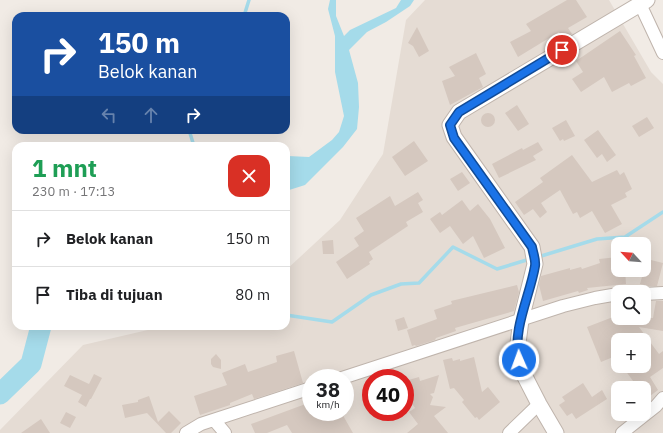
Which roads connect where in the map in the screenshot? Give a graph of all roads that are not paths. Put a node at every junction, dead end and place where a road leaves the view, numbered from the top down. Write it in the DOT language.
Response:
graph roads {
  1 [pos="644,2"];
  2 [pos="663,53"];
  3 [pos="663,293"];
  4 [pos="651,294"];
  5 [pos="611,295"];
  6 [pos="521,320"];
  7 [pos="354,374"];
  8 [pos="302,391"];
  9 [pos="663,398"];
  10 [pos="539,404"];
  11 [pos="214,420"];
  12 [pos="186,433"];
  13 [pos="225,433"];
  14 [pos="509,433"];
  15 [pos="556,433"];
  16 [pos="622,433"];
  1 -- 2 [label="street"];
  1 -- 6 [label="street"];
  3 -- 4 [label="street"];
  5 -- 6 [label="street"];
  6 -- 7 [label="street"];
  6 -- 10 [label="street"];
  8 -- 11 [label="street"];
  9 -- 16 [label="street"];
  10 -- 14 [label="street"];
  10 -- 15 [label="street"];
  11 -- 12 [label="street"];
  11 -- 13 [label="street"];
}
